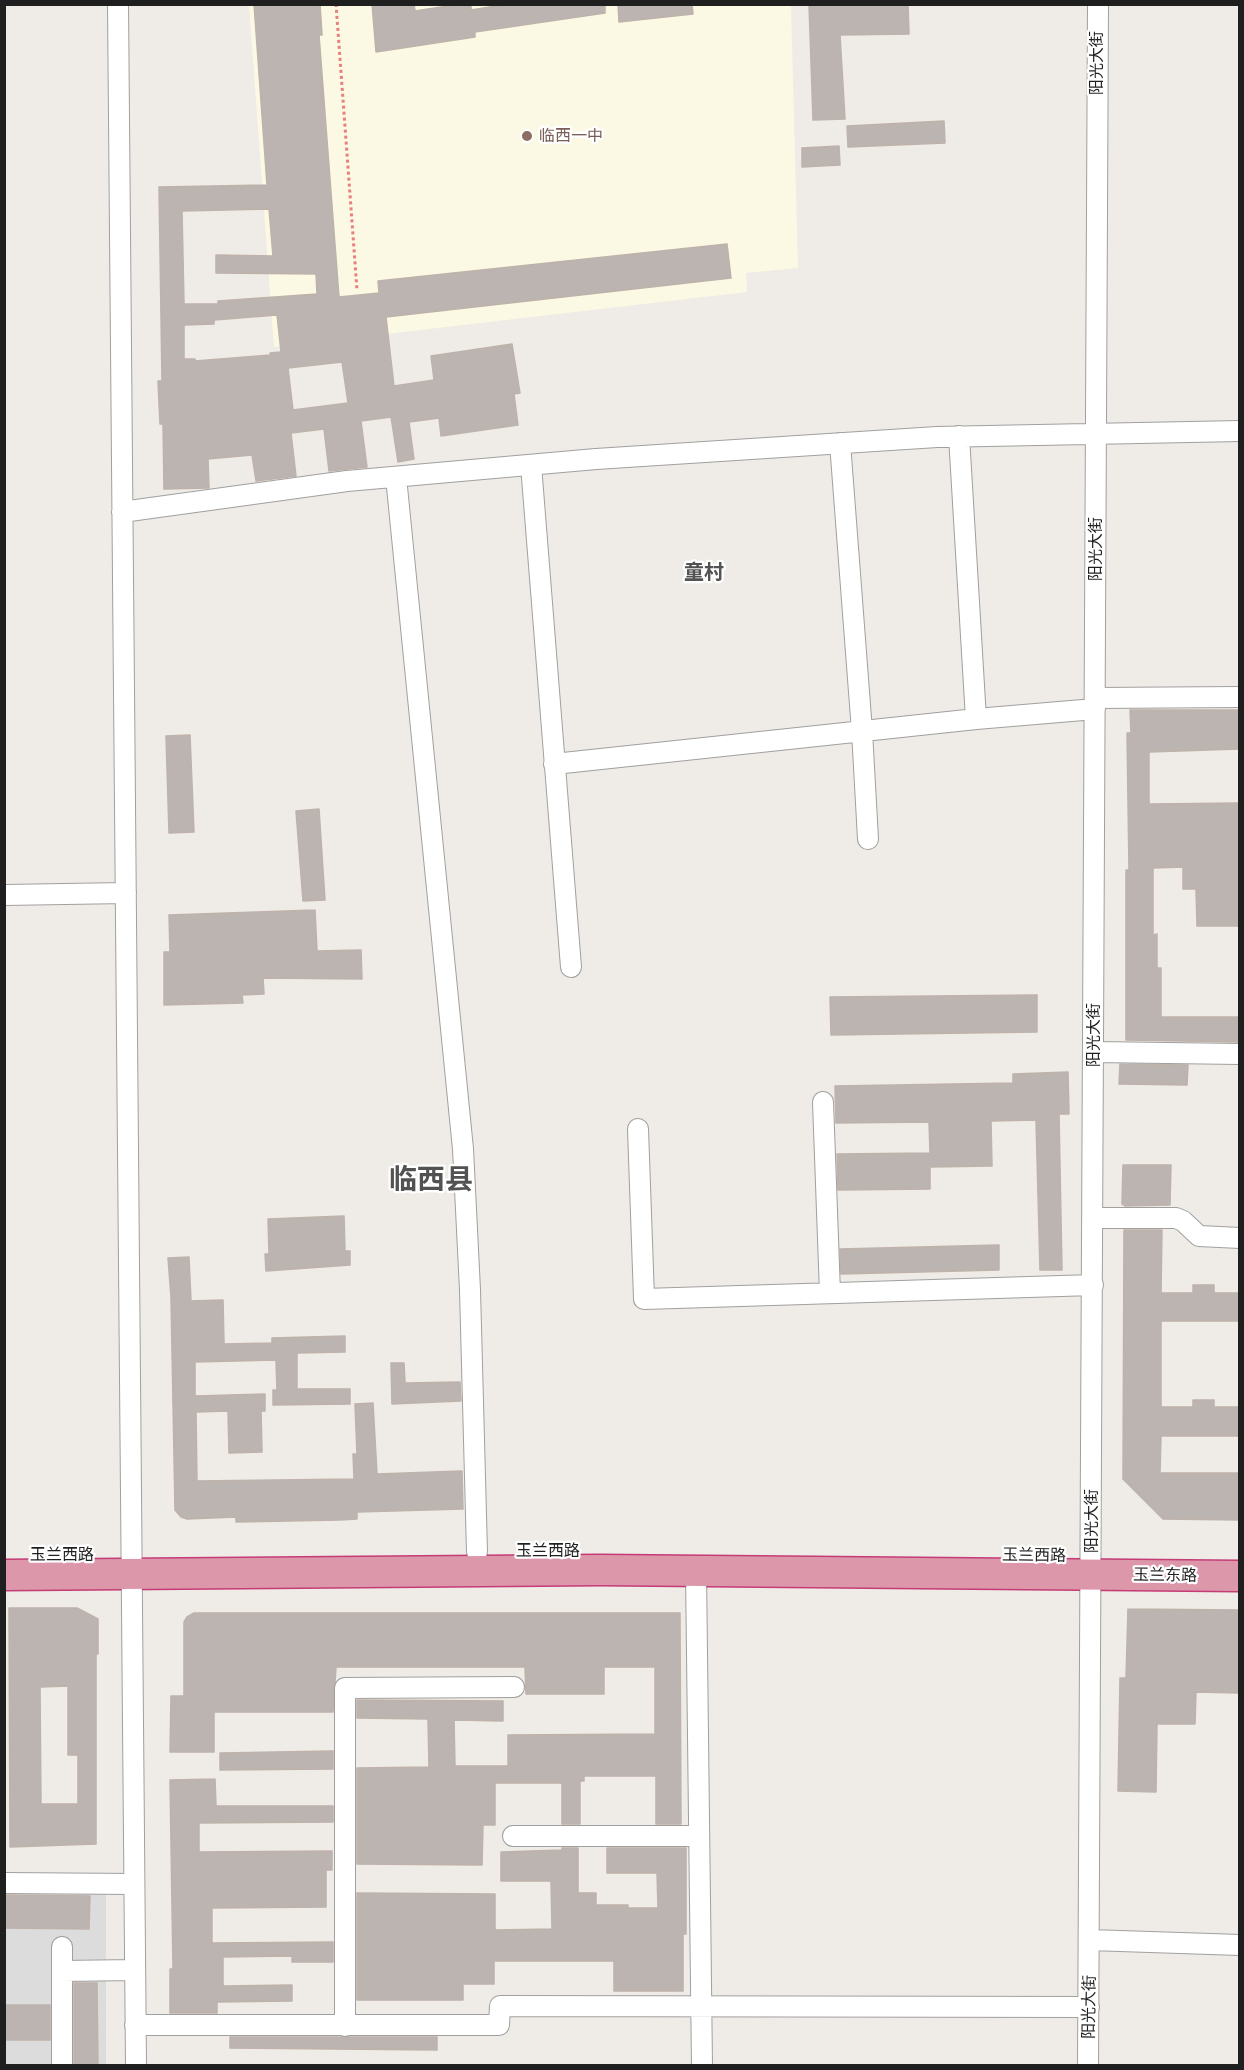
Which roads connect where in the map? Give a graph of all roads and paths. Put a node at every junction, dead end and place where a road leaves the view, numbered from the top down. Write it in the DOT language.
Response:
graph roads {
  1 [pos="118,4"];
  2 [pos="336,4"];
  3 [pos="1098,4"];
  4 [pos="357,290"];
  5 [pos="1239,431"];
  6 [pos="1096,433"];
  7 [pos="959,436"];
  8 [pos="840,443"];
  9 [pos="531,465"];
  10 [pos="396,477"];
  11 [pos="122,512"];
  12 [pos="1239,697"];
  13 [pos="1095,704"];
  14 [pos="976,719"];
  15 [pos="862,731"];
  16 [pos="554,764"];
  17 [pos="868,838"];
  18 [pos="126,893"];
  19 [pos="4,895"];
  20 [pos="571,967"];
  21 [pos="1094,1052"];
  22 [pos="1239,1054"];
  23 [pos="823,1102"];
  24 [pos="638,1129"];
  25 [pos="1093,1218"];
  26 [pos="1239,1238"];
  27 [pos="1093,1285"];
  28 [pos="830,1293"];
  29 [pos="477,1552"];
  30 [pos="4,1556"];
  31 [pos="1239,1557"];
  32 [pos="131,1565"];
  33 [pos="1092,1565"];
  34 [pos="696,1571"];
  35 [pos="4,1575"];
  36 [pos="1239,1576"];
  37 [pos="514,1687"];
  38 [pos="513,1836"];
  39 [pos="699,1836"];
  40 [pos="4,1883"];
  41 [pos="134,1884"];
  42 [pos="1090,1940"];
  43 [pos="1239,1945"];
  44 [pos="62,1947"];
  45 [pos="135,1970"];
  46 [pos="62,1971"];
  47 [pos="701,2006"];
  48 [pos="1089,2007"];
  49 [pos="135,2025"];
  50 [pos="345,2026"];
  51 [pos="62,2066"];
  52 [pos="136,2066"];
  53 [pos="702,2066"];
  54 [pos="1088,2066"];
  1 -- 11 [label="street"];
  2 -- 4 [label="path"];
  3 -- 6 [label="street, 阳光大街"];
  5 -- 6 [label="street"];
  6 -- 7 [label="street"];
  6 -- 13 [label="street, 阳光大街"];
  7 -- 8 [label="street"];
  7 -- 14 [label="street"];
  8 -- 9 [label="street"];
  8 -- 15 [label="street"];
  9 -- 10 [label="street"];
  9 -- 16 [label="street"];
  10 -- 11 [label="street"];
  10 -- 29 [label="street"];
  11 -- 18 [label="street"];
  12 -- 13 [label="street"];
  13 -- 14 [label="street"];
  13 -- 21 [label="street, 阳光大街"];
  14 -- 15 [label="street"];
  15 -- 16 [label="street"];
  15 -- 17 [label="street"];
  16 -- 20 [label="street"];
  18 -- 19 [label="street"];
  18 -- 32 [label="street"];
  21 -- 22 [label="street"];
  21 -- 25 [label="street, 阳光大街"];
  23 -- 28 [label="street"];
  24 -- 28 [label="street"];
  25 -- 26 [label="street"];
  25 -- 27 [label="street, 阳光大街"];
  27 -- 28 [label="street"];
  27 -- 33 [label="street, 阳光大街"];
  29 -- 32 [label="highway, 玉兰西路"];
  29 -- 33 [label="highway, 玉兰西路"];
  30 -- 32 [label="highway, 玉兰西路"];
  31 -- 33 [label="highway, 玉兰东路"];
  32 -- 34 [label="highway, 玉兰西路"];
  32 -- 35 [label="highway, 玉兰西路"];
  32 -- 41 [label="street"];
  33 -- 34 [label="highway, 玉兰西路"];
  33 -- 36 [label="highway, 玉兰东路"];
  33 -- 42 [label="street, 阳光大街"];
  34 -- 39 [label="street"];
  37 -- 50 [label="street"];
  38 -- 39 [label="street"];
  39 -- 47 [label="street"];
  40 -- 41 [label="street"];
  41 -- 45 [label="street"];
  42 -- 43 [label="street"];
  42 -- 48 [label="street, 阳光大街"];
  44 -- 46 [label="street"];
  45 -- 46 [label="street"];
  45 -- 49 [label="street"];
  46 -- 51 [label="street"];
  47 -- 48 [label="street"];
  47 -- 50 [label="street"];
  47 -- 53 [label="street"];
  48 -- 54 [label="street, 阳光大街"];
  49 -- 50 [label="street"];
  49 -- 52 [label="street"];
}
